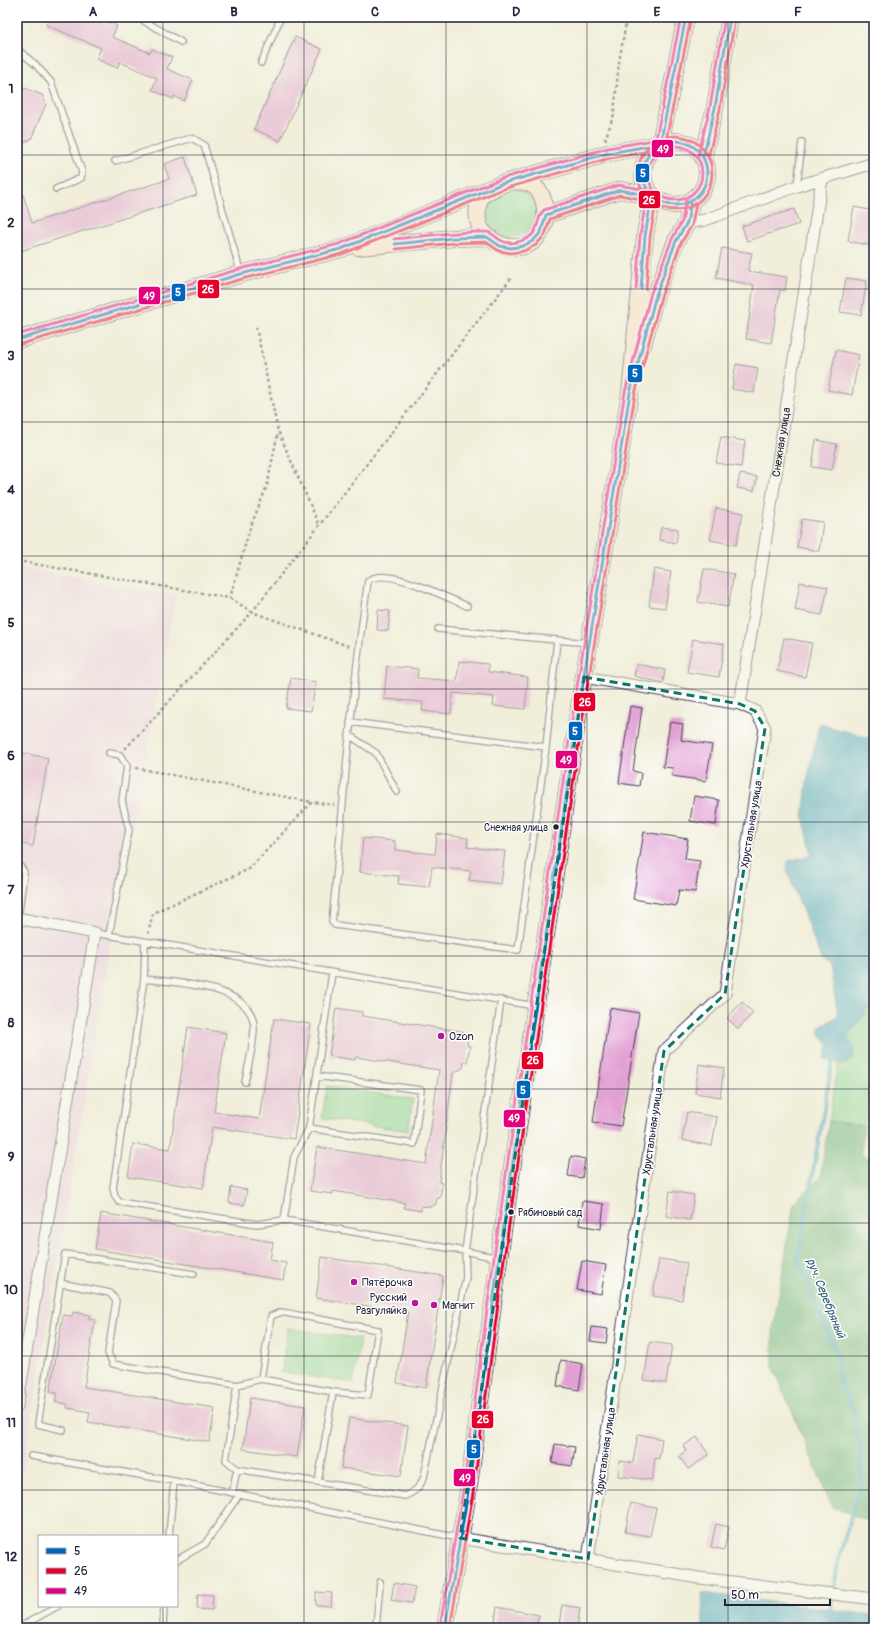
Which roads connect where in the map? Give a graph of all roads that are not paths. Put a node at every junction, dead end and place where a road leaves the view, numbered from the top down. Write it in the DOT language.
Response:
graph roads {
  1 [pos="137,17"];
  2 [pos="282,17"];
  3 [pos="686,17"];
  4 [pos="730,17"];
  5 [pos="181,42"];
  6 [pos="17,49"];
  7 [pos="261,63"];
  8 [pos="802,142"];
  9 [pos="660,144"];
  10 [pos="703,157"];
  11 [pos="115,161"];
  12 [pos="874,163"];
  13 [pos="822,179"];
  14 [pos="501,184"];
  15 [pos="797,186"];
  16 [pos="56,189"];
  17 [pos="652,196"];
  18 [pos="690,202"];
  19 [pos="546,215"];
  20 [pos="687,223"];
  21 [pos="487,236"];
  22 [pos="341,249"];
  23 [pos="241,274"];
  24 [pos="17,340"];
  25 [pos="630,393"];
  26 [pos="467,606"];
  27 [pos="438,629"];
  28 [pos="557,640"];
  29 [pos="589,644"];
  30 [pos="584,677"];
  31 [pos="740,704"];
  32 [pos="350,722"];
  33 [pos="349,735"];
  34 [pos="546,747"];
  35 [pos="109,753"];
  36 [pos="397,792"];
  37 [pos="17,862"];
  38 [pos="18,919"];
  39 [pos="95,933"];
  40 [pos="109,935"];
  41 [pos="145,942"];
  42 [pos="332,973"];
  43 [pos="144,979"];
  44 [pos="501,1000"];
  45 [pos="537,1006"];
  46 [pos="317,1076"];
  47 [pos="245,1082"];
  48 [pos="309,1128"];
  49 [pos="284,1220"];
  50 [pos="465,1251"];
  51 [pos="500,1258"];
  52 [pos="194,1274"];
  53 [pos="60,1283"];
  54 [pos="261,1379"];
  55 [pos="237,1385"];
  56 [pos="333,1392"];
  57 [pos="17,1407"];
  58 [pos="63,1430"];
  59 [pos="31,1456"];
  60 [pos="237,1469"];
  61 [pos="174,1481"];
  62 [pos="318,1482"];
  63 [pos="232,1493"];
  64 [pos="239,1495"];
  65 [pos="169,1535"];
  66 [pos="460,1538"];
  67 [pos="178,1559"];
  68 [pos="588,1559"];
  69 [pos="380,1582"];
  70 [pos="874,1599"];
  71 [pos="56,1607"];
  72 [pos="164,1607"];
  73 [pos="18,1628"];
  74 [pos="163,1628"];
  75 [pos="376,1628"];
  76 [pos="445,1628"];
  1 -- 5 [label="lane"];
  2 -- 7 [label="lane"];
  3 -- 9 [label="main road"];
  4 -- 10 [label="main road"];
  6 -- 16 [label="lane"];
  8 -- 15 [label="lane"];
  9 -- 10 [label="main road"];
  9 -- 14 [label="main road"];
  9 -- 17 [label="main road"];
  10 -- 18 [label="main road"];
  11 -- 23 [label="lane"];
  12 -- 13 [label="street"];
  13 -- 15 [label="street"];
  13 -- 31 [label="street, Снежная улица"];
  14 -- 19 [label="main road"];
  14 -- 21 [label="main road"];
  14 -- 22 [label="main road"];
  15 -- 20 [label="street"];
  17 -- 18 [label="main road"];
  17 -- 19 [label="main road"];
  17 -- 25 [label="main road"];
  18 -- 20 [label="main road"];
  19 -- 21 [label="main road"];
  20 -- 25 [label="main road"];
  21 -- 22 [label="main road"];
  22 -- 23 [label="main road"];
  23 -- 24 [label="main road"];
  25 -- 29 [label="main road"];
  26 -- 32 [label="lane"];
  27 -- 28 [label="lane"];
  28 -- 29 [label="lane"];
  28 -- 34 [label="lane"];
  29 -- 30 [label="main road"];
  30 -- 31 [label="street"];
  30 -- 45 [label="main road"];
  31 -- 68 [label="street, Хрустальная улица"];
  32 -- 33 [label="lane"];
  32 -- 34 [label="lane"];
  33 -- 34 [label="lane"];
  33 -- 36 [label="lane"];
  35 -- 40 [label="lane"];
  37 -- 38 [label="lane"];
  38 -- 39 [label="street"];
  39 -- 40 [label="lane"];
  39 -- 57 [label="street"];
  40 -- 41 [label="lane"];
  41 -- 42 [label="lane"];
  41 -- 43 [label="lane"];
  42 -- 44 [label="lane"];
  42 -- 46 [label="lane"];
  43 -- 47 [label="lane"];
  43 -- 49 [label="lane"];
  44 -- 45 [label="lane"];
  44 -- 50 [label="lane"];
  45 -- 51 [label="main road"];
  46 -- 48 [label="lane"];
  46 -- 48 [label="lane"];
  48 -- 49 [label="lane"];
  49 -- 50 [label="lane"];
  50 -- 51 [label="lane"];
  50 -- 62 [label="lane"];
  51 -- 66 [label="main road"];
  52 -- 53 [label="lane"];
  53 -- 55 [label="lane"];
  53 -- 58 [label="lane"];
  54 -- 55 [label="lane"];
  54 -- 56 [label="lane"];
  54 -- 56 [label="lane"];
  55 -- 60 [label="lane"];
  56 -- 62 [label="lane"];
  59 -- 61 [label="lane"];
  60 -- 62 [label="lane"];
  60 -- 63 [label="lane"];
  61 -- 63 [label="lane"];
  61 -- 65 [label="lane"];
  63 -- 64 [label="lane"];
  64 -- 66 [label="lane"];
  64 -- 67 [label="lane"];
  66 -- 68 [label="street"];
  66 -- 76 [label="main road"];
  68 -- 70 [label="street"];
  69 -- 75 [label="lane"];
  71 -- 73 [label="lane"];
  72 -- 74 [label="lane"];
}
